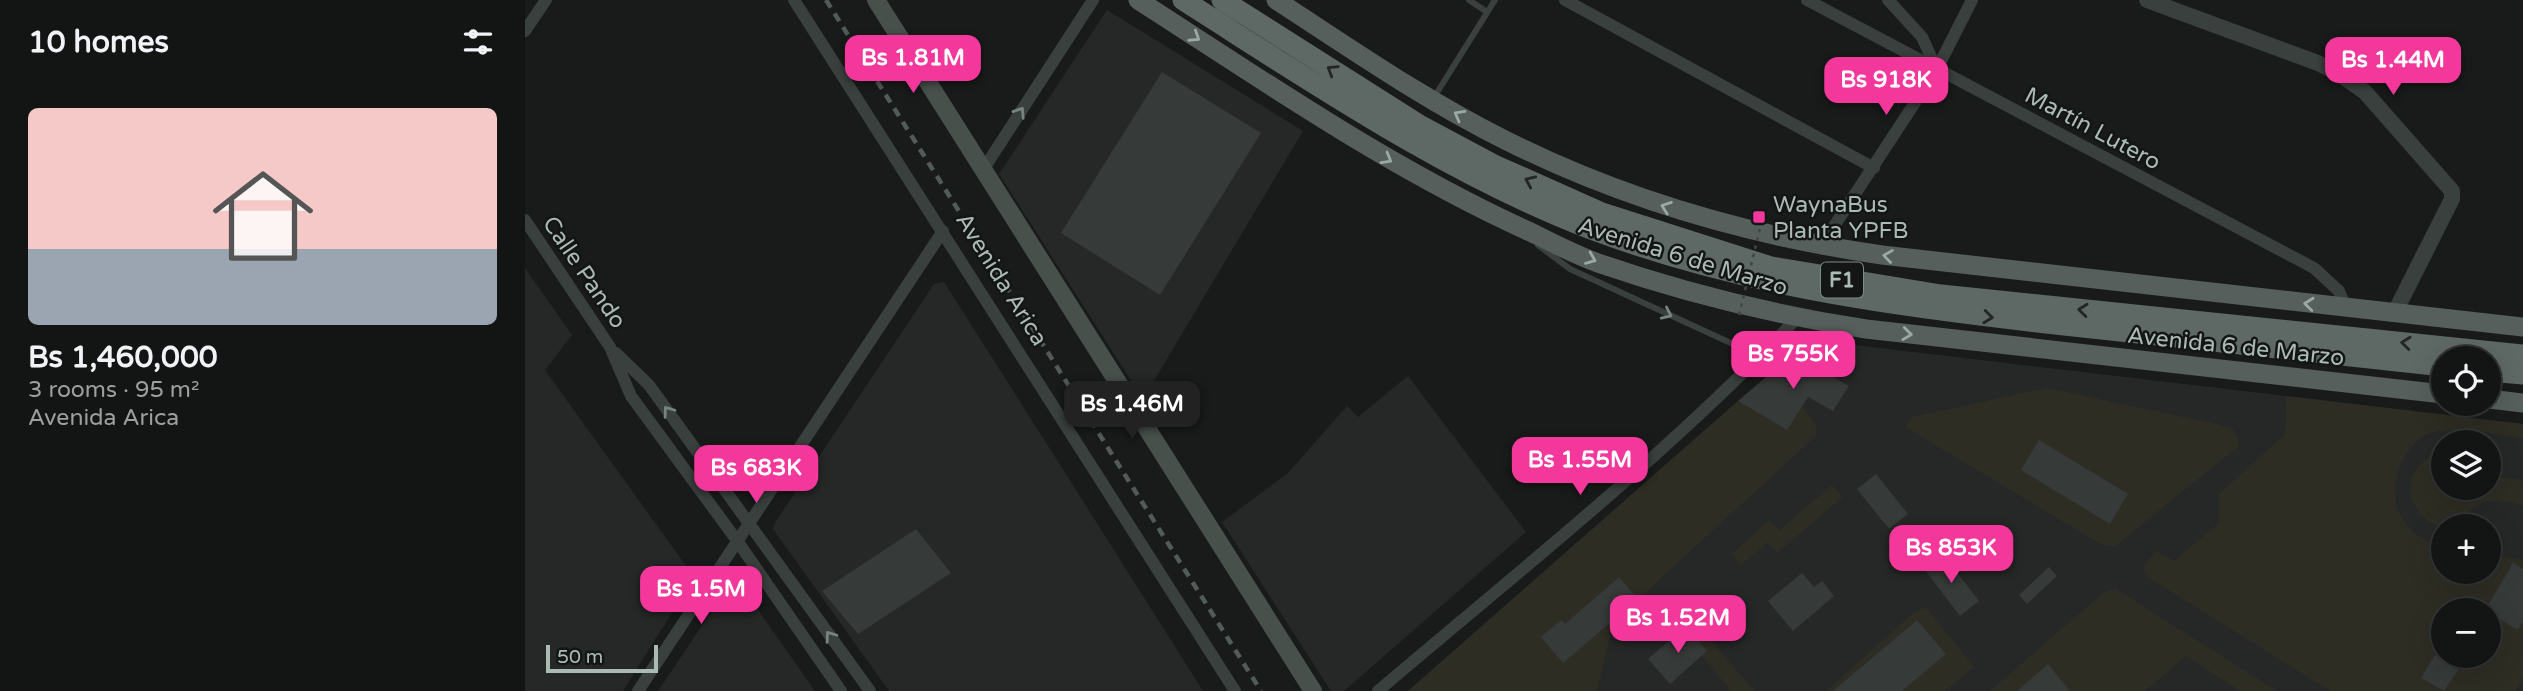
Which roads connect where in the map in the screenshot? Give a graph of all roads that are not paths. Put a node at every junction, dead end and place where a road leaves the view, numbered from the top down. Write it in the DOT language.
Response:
graph roads {
  1 [pos="546,0"];
  2 [pos="794,0"];
  3 [pos="876,0"];
  4 [pos="1093,0"];
  5 [pos="1138,0"];
  6 [pos="1182,0"];
  7 [pos="1222,0"];
  8 [pos="1276,0"];
  9 [pos="1469,0"];
  10 [pos="1495,0"];
  11 [pos="1565,0"];
  12 [pos="1807,0"];
  13 [pos="1888,0"];
  14 [pos="1972,0"];
  15 [pos="2147,0"];
  16 [pos="1487,12"];
  17 [pos="525,32"];
  18 [pos="1937,69"];
  19 [pos="1432,101"];
  20 [pos="1874,168"];
  21 [pos="983,170"];
  22 [pos="1503,219"];
  23 [pos="525,220"];
  24 [pos="943,231"];
  25 [pos="1821,246"];
  26 [pos="2346,309"];
  27 [pos="2394,314"];
  28 [pos="1797,318"];
  29 [pos="2523,327"];
  30 [pos="610,347"];
  31 [pos="2523,355"];
  32 [pos="1761,357"];
  33 [pos="2431,365"];
  34 [pos="2501,372"];
  35 [pos="2523,374"];
  36 [pos="2431,393"];
  37 [pos="2501,400"];
  38 [pos="2523,403"];
  39 [pos="748,523"];
  40 [pos="738,542"];
  41 [pos="638,691"];
  42 [pos="841,691"];
  43 [pos="870,691"];
  44 [pos="1235,691"];
  45 [pos="1313,691"];
  46 [pos="1378,691"];
  1 -- 17 [label="street"];
  2 -- 24 [label="street, Avenida Arica"];
  3 -- 21 [label="main road, Avenida Arica"];
  21 -- 4 [label="street, one-way"];
  5 -- 22 [label="main road, Avenida 6 de Marzo, one-way"];
  6 -- 33 [label="highway, Avenida 6 de Marzo / F1, one-way"];
  31 -- 7 [label="highway, Avenida 6 de Marzo / F1, one-way"];
  8 -- 19 [label="main road, Avenida 6 de Marzo"];
  9 -- 16 [label="lane"];
  10 -- 16 [label="lane"];
  11 -- 20 [label="street"];
  12 -- 18 [label="street, Martín Lutero"];
  13 -- 18 [label="street"];
  14 -- 18 [label="street"];
  15 -- 27 [label="street"];
  16 -- 19 [label="lane"];
  18 -- 20 [label="street"];
  18 -- 26 [label="street, Martín Lutero"];
  25 -- 19 [label="main road, Avenida 6 de Marzo, one-way"];
  20 -- 25 [label="street"];
  21 -- 45 [label="main road, Avenida Arica"];
  22 -- 28 [label="main road, Avenida 6 de Marzo, one-way"];
  22 -- 32 [label="lane, one-way"];
  23 -- 30 [label="street, Calle Pando"];
  24 -- 39 [label="street"];
  24 -- 44 [label="street, Avenida Arica"];
  26 -- 25 [label="main road, Avenida 6 de Marzo, one-way"];
  26 -- 27 [label="main road, Avenida 6 de Marzo"];
  27 -- 29 [label="main road, Avenida 6 de Marzo"];
  28 -- 32 [label="street"];
  28 -- 36 [label="main road, Avenida 6 de Marzo, one-way"];
  39 -- 30 [label="street, Calle Pando, one-way"];
  30 -- 40 [label="street, Calle Pando"];
  32 -- 46 [label="street"];
  34 -- 35 [label="highway"];
  37 -- 38 [label="main road"];
  39 -- 40 [label="street"];
  43 -- 39 [label="street, Calle Pando, one-way"];
  40 -- 41 [label="street"];
  40 -- 42 [label="street, Calle Pando"];
}
